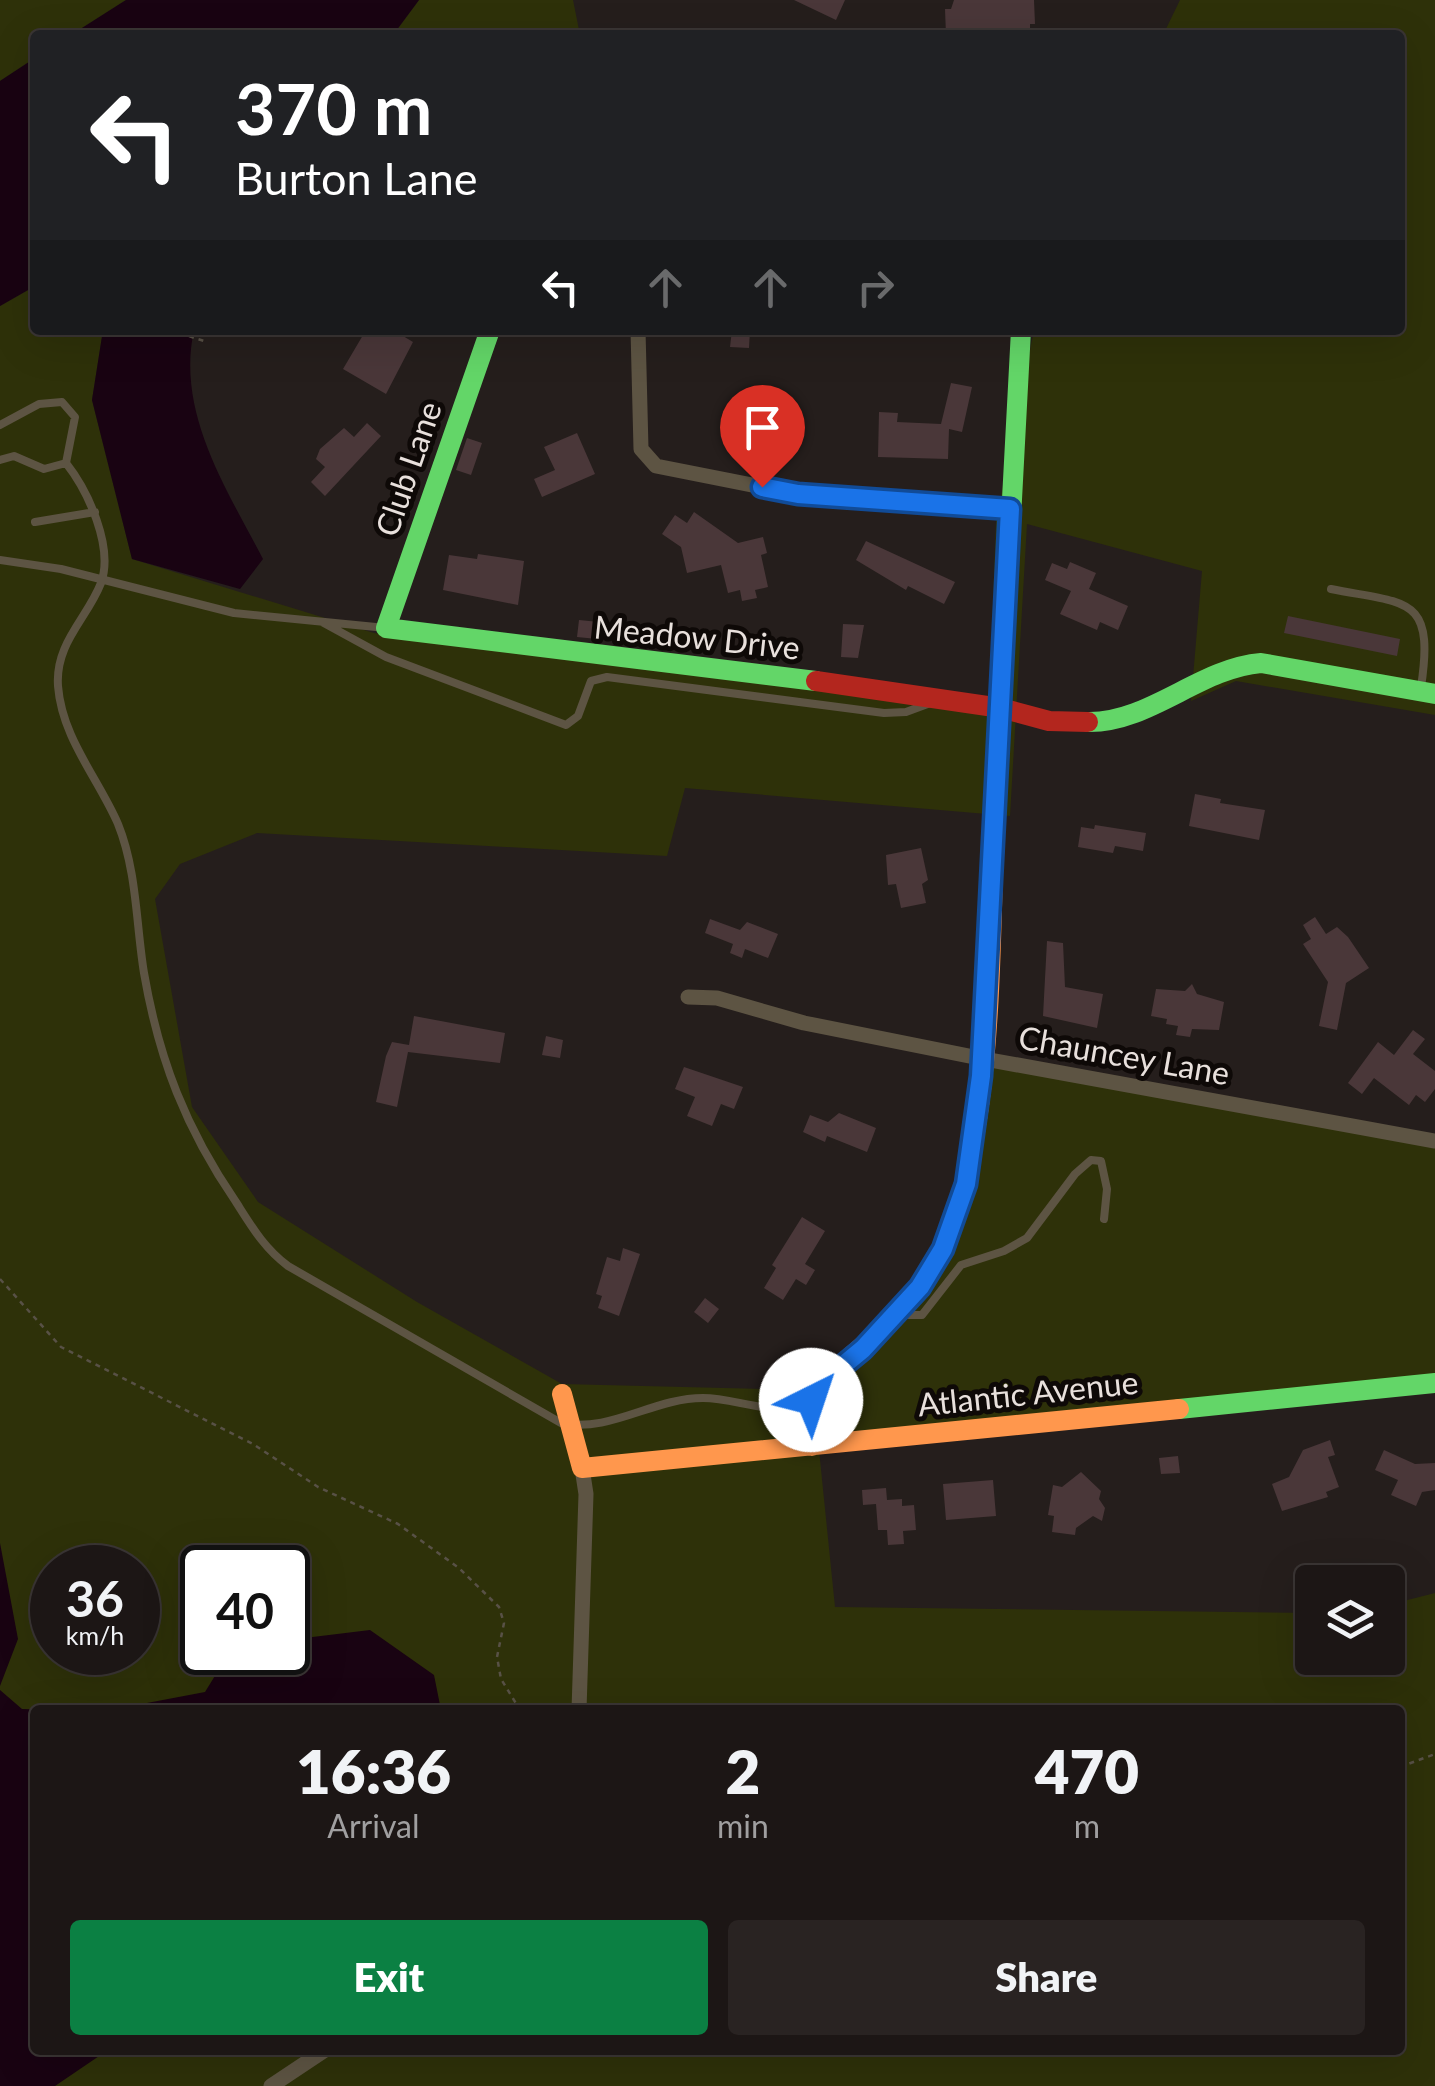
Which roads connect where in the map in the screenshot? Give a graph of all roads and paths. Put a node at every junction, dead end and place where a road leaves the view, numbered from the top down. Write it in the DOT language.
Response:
graph roads {
  1 [pos="184,335"];
  2 [pos="488,335"];
  3 [pos="638,335"];
  4 [pos="1021,335"];
  5 [pos="204,342"];
  6 [pos="0,425"];
  7 [pos="0,460"];
  8 [pos="66,463"];
  9 [pos="1010,509"];
  10 [pos="95,512"];
  11 [pos="35,522"];
  12 [pos="0,560"];
  13 [pos="102,580"];
  14 [pos="1332,589"];
  15 [pos="322,622"];
  16 [pos="386,628"];
  17 [pos="1435,658"];
  18 [pos="1426,666"];
  19 [pos="1428,693"];
  20 [pos="937,699"];
  21 [pos="1001,708"];
  22 [pos="688,996"];
  23 [pos="979,1058"];
  24 [pos="1435,1141"];
  25 [pos="1104,1219"];
  26 [pos="0,1279"];
  27 [pos="899,1314"];
  28 [pos="1435,1383"];
  29 [pos="562,1394"];
  30 [pos="811,1400"];
  31 [pos="570,1425"];
  32 [pos="812,1446"];
  33 [pos="582,1468"];
  34 [pos="517,1705"];
  35 [pos="579,1705"];
  36 [pos="1435,1754"];
  37 [pos="1405,1765"];
  38 [pos="318,2055"];
  39 [pos="271,2086"];
  1 -- 5 [label="path"];
  2 -- 16 [label="street, Club Lane"];
  3 -- 9 [label="street"];
  4 -- 9 [label="street"];
  6 -- 8 [label="lane"];
  7 -- 8 [label="lane"];
  8 -- 10 [label="lane"];
  9 -- 21 [label="street"];
  10 -- 11 [label="lane"];
  10 -- 13 [label="lane"];
  12 -- 13 [label="lane"];
  13 -- 15 [label="lane"];
  13 -- 31 [label="lane"];
  14 -- 18 [label="lane"];
  15 -- 16 [label="lane"];
  15 -- 20 [label="lane"];
  16 -- 20 [label="street, Meadow Drive"];
  17 -- 18 [label="lane"];
  18 -- 19 [label="lane"];
  19 -- 21 [label="street, Meadow Drive"];
  20 -- 21 [label="street, Meadow Drive"];
  21 -- 23 [label="street"];
  22 -- 23 [label="street, Chauncey Lane"];
  23 -- 24 [label="street, Chauncey Lane"];
  23 -- 27 [label="street"];
  25 -- 27 [label="lane"];
  26 -- 34 [label="path"];
  27 -- 30 [label="street"];
  28 -- 32 [label="street, Atlantic Avenue"];
  29 -- 31 [label="street"];
  30 -- 31 [label="lane"];
  30 -- 32 [label="street"];
  31 -- 33 [label="street"];
  32 -- 33 [label="street, Atlantic Avenue"];
  33 -- 35 [label="street"];
  36 -- 37 [label="path"];
  38 -- 39 [label="street"];
}
